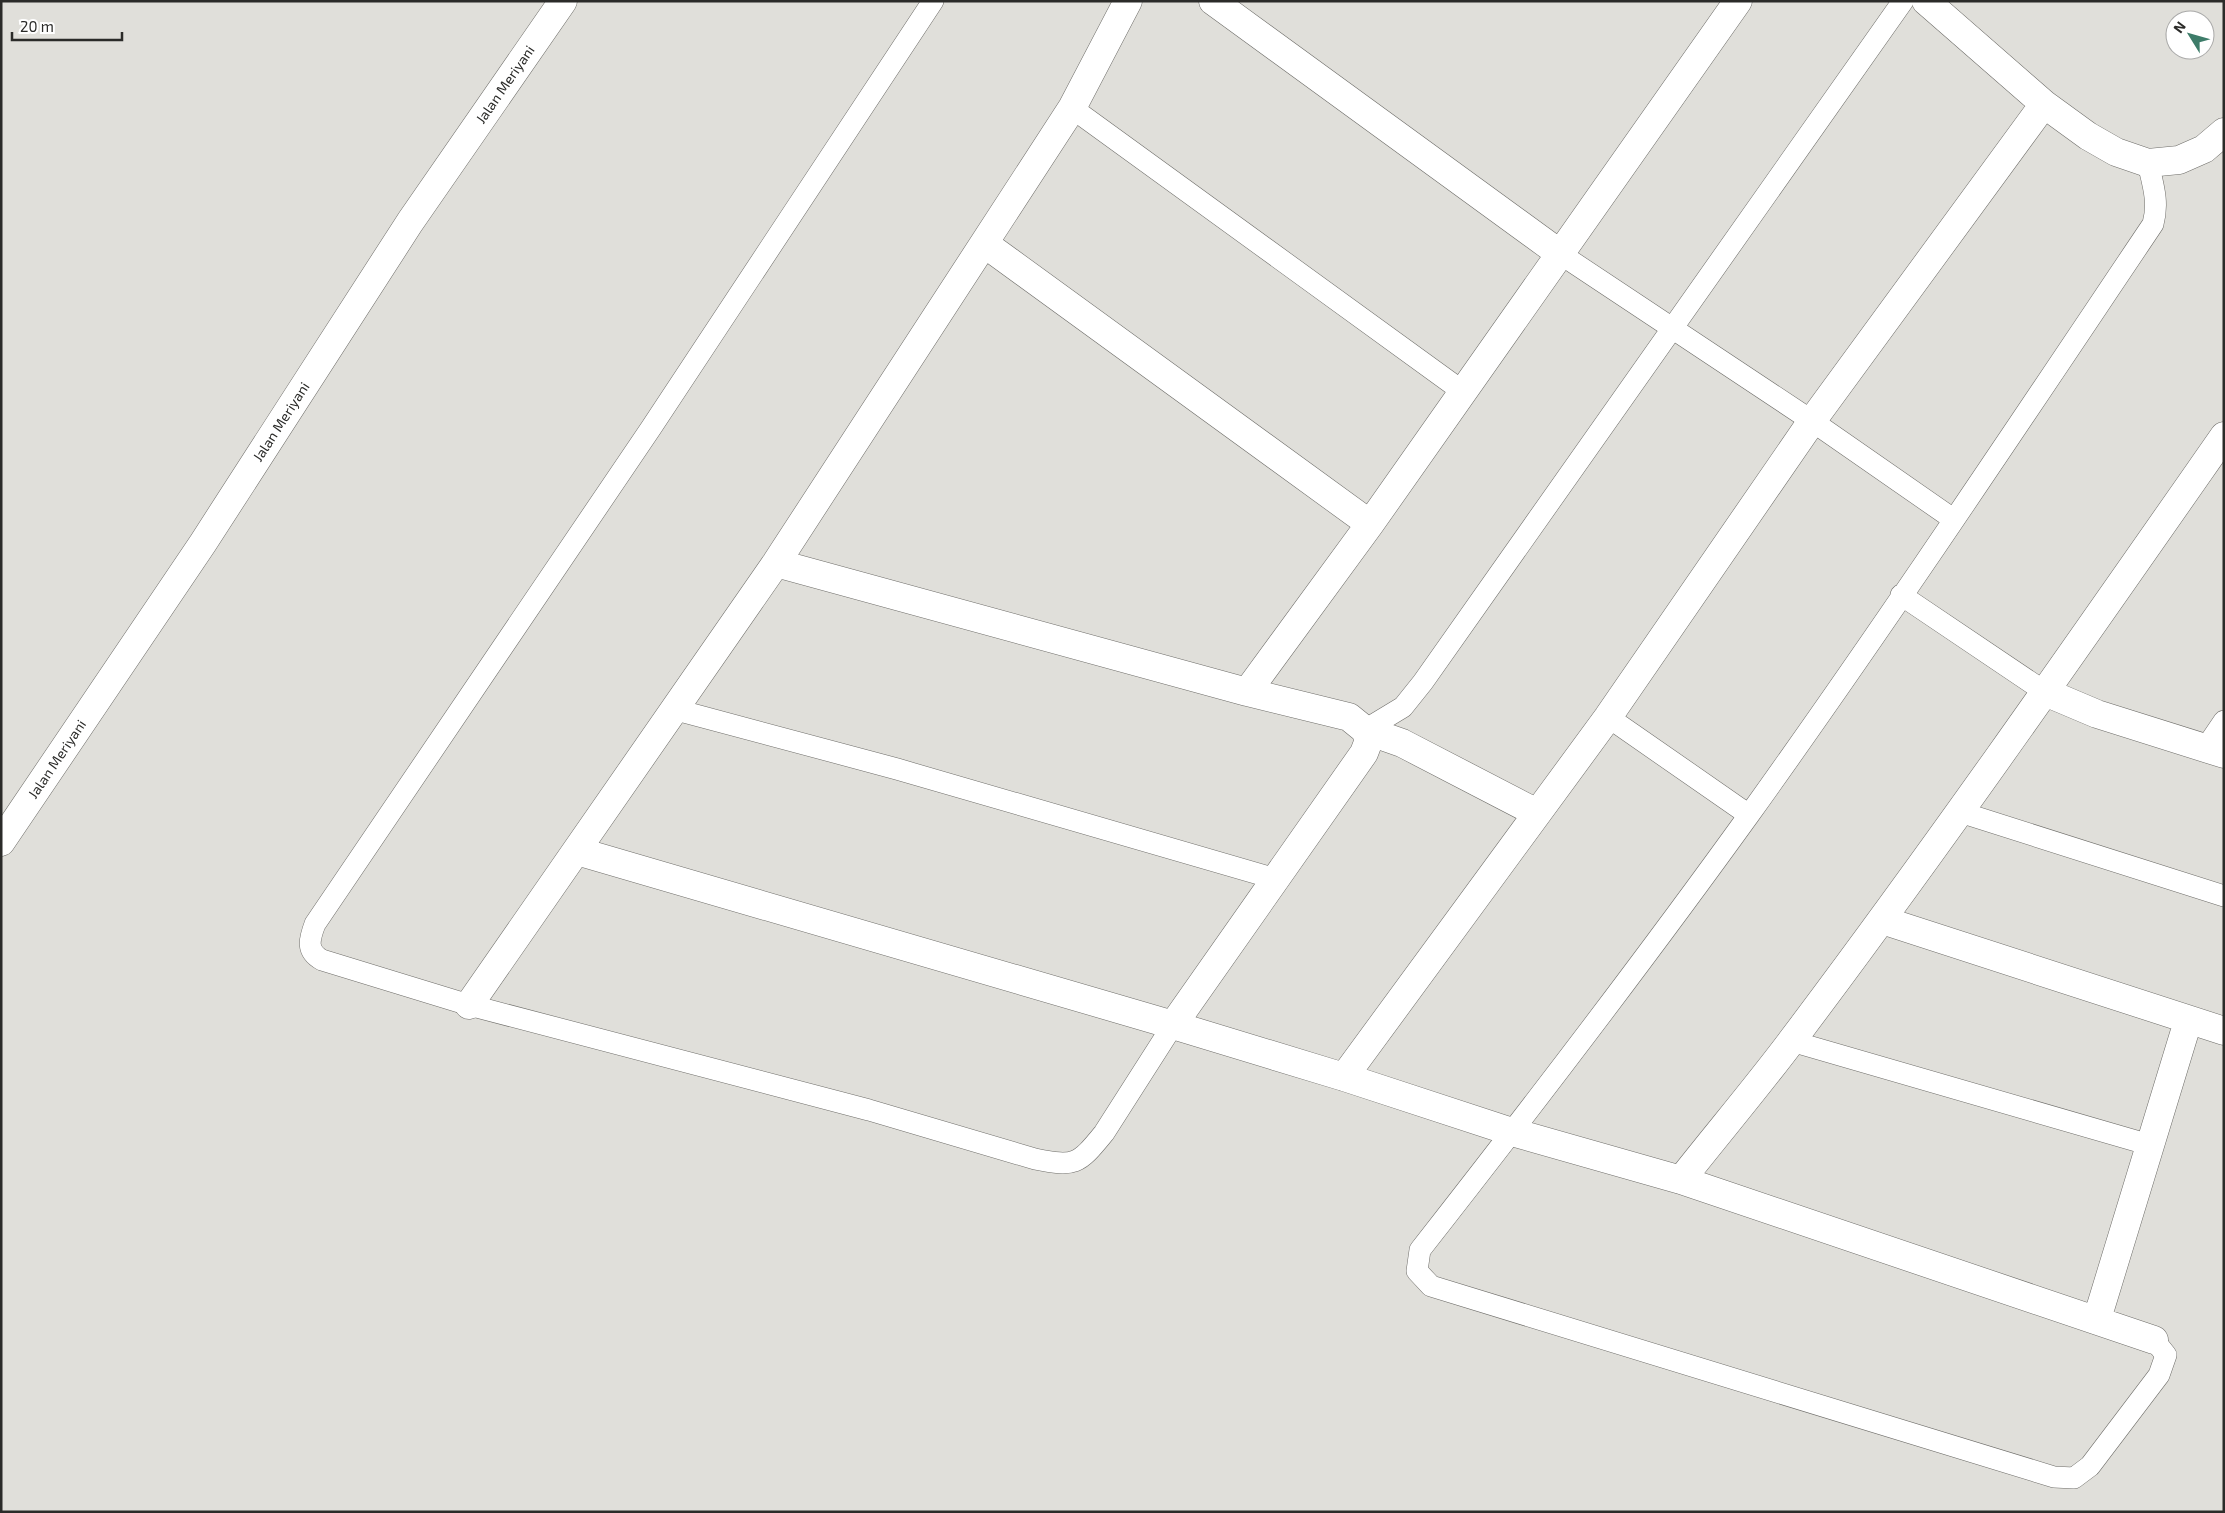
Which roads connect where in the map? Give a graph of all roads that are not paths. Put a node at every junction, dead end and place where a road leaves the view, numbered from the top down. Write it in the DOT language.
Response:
graph roads {
  1 [pos="562,1"];
  2 [pos="933,1"];
  3 [pos="1128,1"];
  4 [pos="1213,1"];
  5 [pos="1738,1"];
  6 [pos="1903,1"];
  7 [pos="1926,1"];
  8 [pos="2044,104"];
  9 [pos="1072,108"];
  10 [pos="2224,132"];
  11 [pos="2148,163"];
  12 [pos="985,244"];
  13 [pos="1559,253"];
  14 [pos="1671,328"];
  15 [pos="1462,391"];
  16 [pos="1812,421"];
  17 [pos="2224,436"];
  18 [pos="1954,519"];
  19 [pos="1370,524"];
  20 [pos="776,563"];
  21 [pos="1901,595"];
  22 [pos="1247,692"];
  23 [pos="2045,692"];
  24 [pos="673,709"];
  25 [pos="1608,717"];
  26 [pos="2224,721"];
  27 [pos="1365,730"];
  28 [pos="2214,751"];
  29 [pos="1960,812"];
  30 [pos="1537,814"];
  31 [pos="1749,815"];
  32 [pos="1,842"];
  33 [pos="577,851"];
  34 [pos="1276,879"];
  35 [pos="2224,896"];
  36 [pos="1882,920"];
  37 [pos="469,1006"];
  38 [pos="2188,1021"];
  39 [pos="1173,1025"];
  40 [pos="2224,1031"];
  41 [pos="1791,1041"];
  42 [pos="1344,1077"];
  43 [pos="1512,1132"];
  44 [pos="2150,1145"];
  45 [pos="1681,1180"];
  46 [pos="2096,1319"];
  47 [pos="2154,1340"];
  1 -- 32 [label="street, Jalan Meriyani"];
  2 -- 37 [label="lane"];
  3 -- 9 [label="street"];
  4 -- 13 [label="street"];
  5 -- 13 [label="street"];
  6 -- 14 [label="lane"];
  7 -- 8 [label="street"];
  8 -- 11 [label="street"];
  8 -- 16 [label="street"];
  9 -- 12 [label="street"];
  9 -- 15 [label="lane"];
  10 -- 11 [label="street"];
  11 -- 18 [label="lane"];
  12 -- 19 [label="street"];
  12 -- 20 [label="street"];
  13 -- 14 [label="lane"];
  13 -- 15 [label="street"];
  14 -- 16 [label="lane"];
  14 -- 27 [label="lane"];
  15 -- 19 [label="street"];
  16 -- 18 [label="lane"];
  16 -- 25 [label="street"];
  17 -- 23 [label="street"];
  18 -- 21 [label="lane"];
  19 -- 22 [label="street"];
  20 -- 22 [label="street"];
  20 -- 24 [label="street"];
  21 -- 23 [label="lane"];
  21 -- 31 [label="lane"];
  22 -- 27 [label="street"];
  23 -- 28 [label="street"];
  23 -- 29 [label="street"];
  24 -- 33 [label="street"];
  24 -- 34 [label="lane"];
  25 -- 30 [label="street"];
  25 -- 31 [label="lane"];
  26 -- 28 [label="lane"];
  27 -- 30 [label="street"];
  27 -- 34 [label="street"];
  29 -- 35 [label="lane"];
  29 -- 36 [label="street"];
  30 -- 42 [label="street"];
  31 -- 43 [label="lane"];
  33 -- 37 [label="street"];
  33 -- 39 [label="street"];
  34 -- 39 [label="street"];
  36 -- 38 [label="street"];
  36 -- 41 [label="street"];
  37 -- 39 [label="lane"];
  38 -- 40 [label="street"];
  38 -- 44 [label="street"];
  39 -- 42 [label="street"];
  41 -- 44 [label="lane"];
  41 -- 45 [label="street"];
  42 -- 43 [label="street"];
  43 -- 45 [label="street"];
  43 -- 47 [label="lane"];
  44 -- 46 [label="street"];
  45 -- 46 [label="street"];
  46 -- 47 [label="street"];
}
